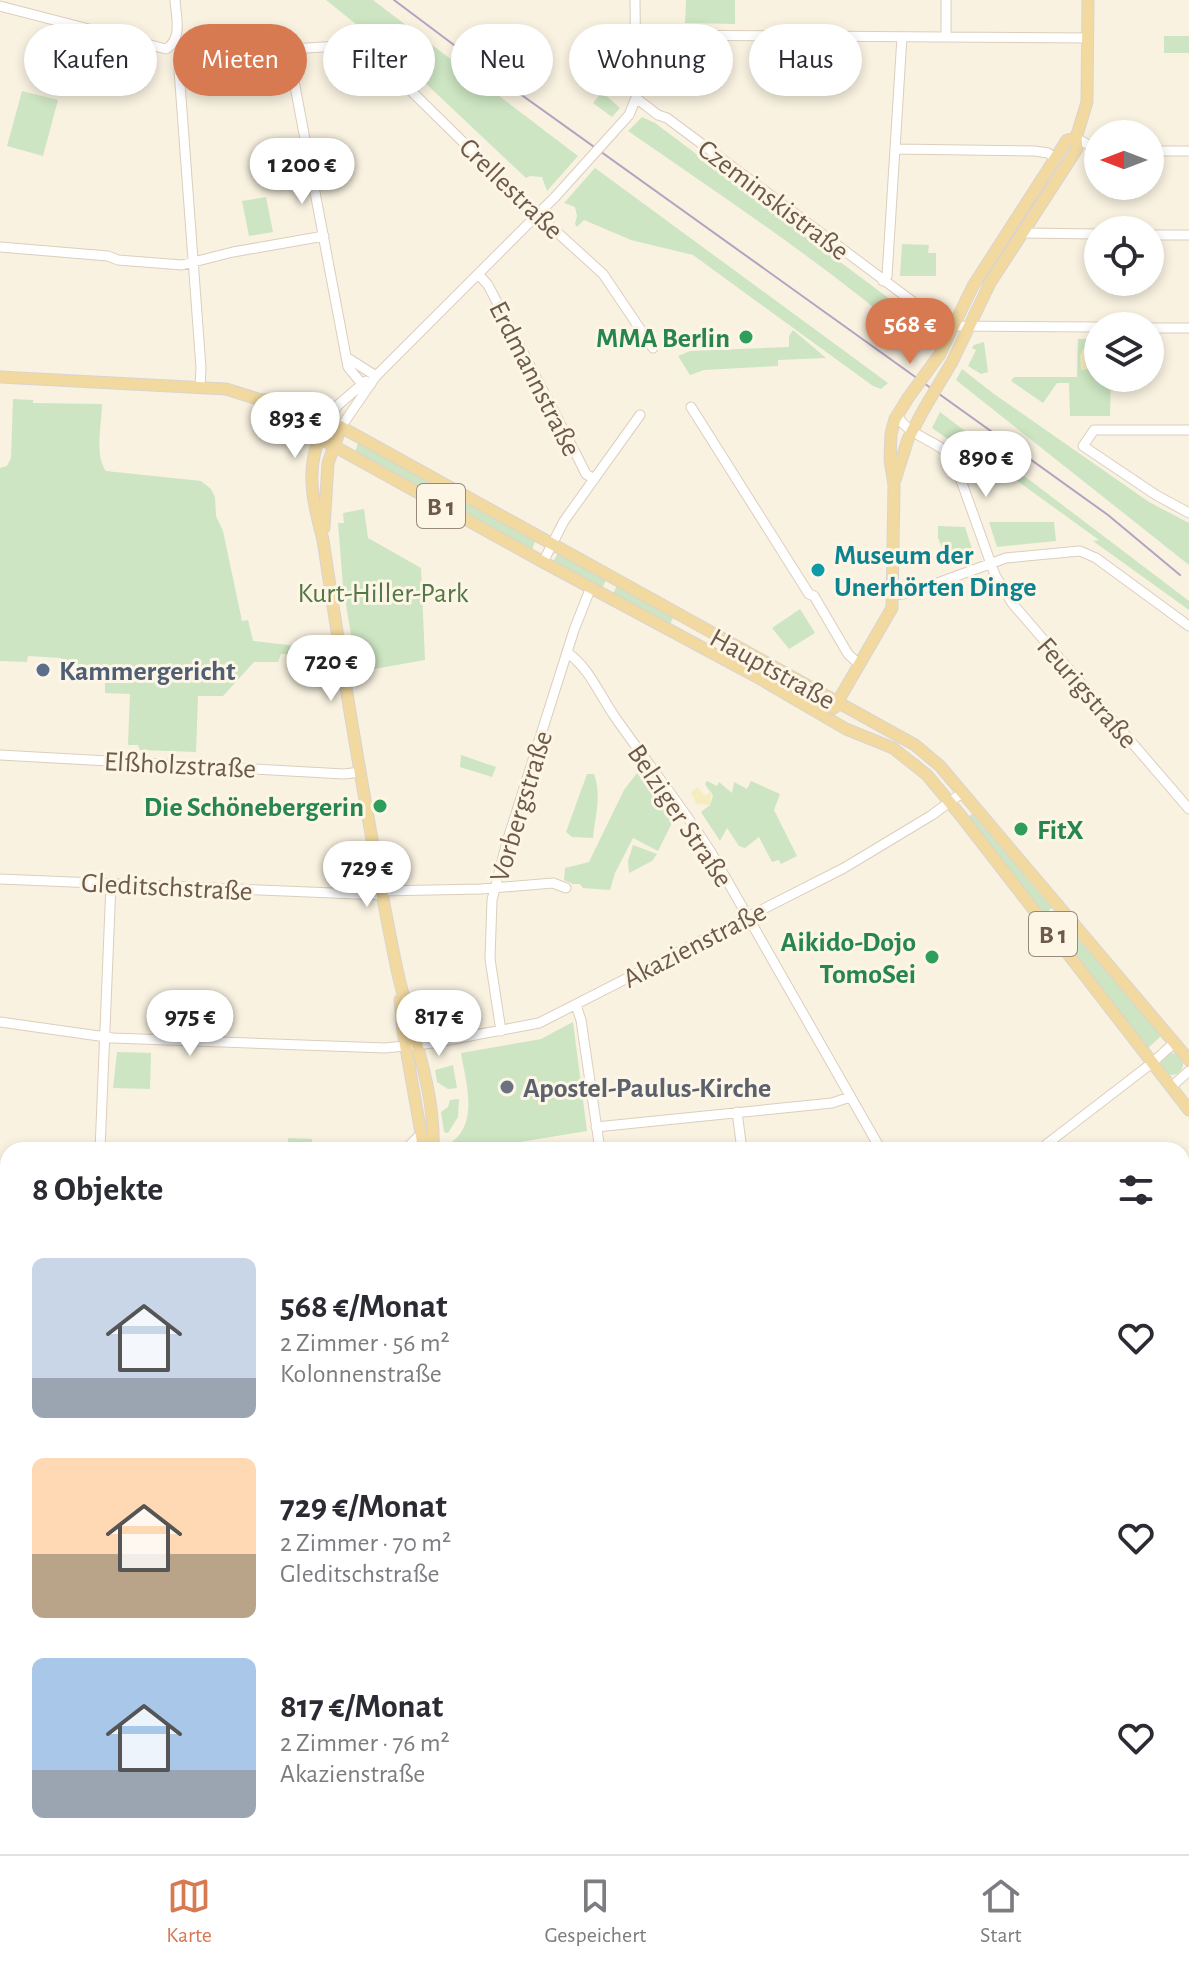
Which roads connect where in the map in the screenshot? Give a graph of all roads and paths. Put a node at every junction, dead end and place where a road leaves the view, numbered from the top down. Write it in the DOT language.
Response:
graph roads {
  1 [pos="175,0"];
  2 [pos="635,0"];
  3 [pos="946,0"];
  4 [pos="1088,0"];
  5 [pos="0,6"];
  6 [pos="635,24"];
  7 [pos="733,36"];
  8 [pos="902,37"];
  9 [pos="946,37"];
  10 [pos="1088,38"];
  11 [pos="307,48"];
  12 [pos="181,96"];
  13 [pos="297,96"];
  14 [pos="636,98"];
  15 [pos="1076,138"];
  16 [pos="1084,142"];
  17 [pos="895,149"];
  18 [pos="1164,151"];
  19 [pos="1189,151"];
  20 [pos="1056,159"];
  21 [pos="538,215"];
  22 [pos="1023,233"];
  23 [pos="1084,234"];
  24 [pos="1164,235"];
  25 [pos="1189,235"];
  26 [pos="324,236"];
  27 [pos="0,247"];
  28 [pos="193,263"];
  29 [pos="479,275"];
  30 [pos="883,281"];
  31 [pos="953,326"];
  32 [pos="970,326"];
  33 [pos="1084,327"];
  34 [pos="1164,328"];
  35 [pos="1189,328"];
  36 [pos="653,348"];
  37 [pos="346,357"];
  38 [pos="0,377"];
  39 [pos="370,381"];
  40 [pos="200,387"];
  41 [pos="261,400"];
  42 [pos="691,407"];
  43 [pos="897,414"];
  44 [pos="640,415"];
  45 [pos="327,420"];
  46 [pos="341,427"];
  47 [pos="913,430"];
  48 [pos="1189,430"];
  49 [pos="318,437"];
  50 [pos="333,446"];
  51 [pos="594,479"];
  52 [pos="894,485"];
  53 [pos="1189,513"];
  54 [pos="323,540"];
  55 [pos="551,543"];
  56 [pos="543,562"];
  57 [pos="990,563"];
  58 [pos="591,587"];
  59 [pos="894,595"];
  60 [pos="1189,626"];
  61 [pos="568,653"];
  62 [pos="860,665"];
  63 [pos="837,704"];
  64 [pos="828,718"];
  65 [pos="0,755"];
  66 [pos="361,772"];
  67 [pos="962,793"];
  68 [pos="950,802"];
  69 [pos="1189,809"];
  70 [pos="0,879"];
  71 [pos="111,883"];
  72 [pos="494,888"];
  73 [pos="566,888"];
  74 [pos="381,893"];
  75 [pos="747,917"];
  76 [pos="576,1005"];
  77 [pos="0,1022"];
  78 [pos="501,1031"];
  79 [pos="104,1038"];
  80 [pos="1174,1043"];
  81 [pos="412,1046"];
  82 [pos="1189,1060"];
  83 [pos="1152,1063"];
  84 [pos="1189,1071"];
  85 [pos="1171,1087"];
  86 [pos="422,1096"];
  87 [pos="850,1097"];
  88 [pos="1189,1110"];
  89 [pos="737,1112"];
  90 [pos="596,1127"];
  91 [pos="421,1134"];
  92 [pos="100,1142"];
  93 [pos="413,1142"];
  94 [pos="422,1142"];
  95 [pos="431,1142"];
  96 [pos="599,1142"];
  97 [pos="741,1142"];
  98 [pos="876,1142"];
  99 [pos="1049,1142"];
  1 -- 5 [label="street"];
  2 -- 6 [label="street"];
  3 -- 9 [label="street"];
  4 -- 10 [label="main road"];
  7 -- 8 [label="street"];
  8 -- 9 [label="street"];
  8 -- 17 [label="street"];
  9 -- 10 [label="street"];
  10 -- 15 [label="main road"];
  11 -- 21 [label="street, Crellestraße"];
  12 -- 28 [label="street"];
  13 -- 26 [label="street"];
  14 -- 21 [label="street, bridge"];
  14 -- 30 [label="street, Czeminskistraße"];
  15 -- 16 [label="street"];
  15 -- 20 [label="main road"];
  15 -- 22 [label="main road"];
  17 -- 20 [label="street"];
  17 -- 30 [label="street"];
  18 -- 19 [label="street"];
  20 -- 31 [label="main road"];
  21 -- 29 [label="street"];
  21 -- 36 [label="street, Crellestraße"];
  22 -- 23 [label="street"];
  22 -- 32 [label="main road"];
  24 -- 25 [label="street"];
  26 -- 28 [label="street"];
  26 -- 37 [label="street"];
  27 -- 28 [label="street"];
  28 -- 40 [label="street"];
  29 -- 39 [label="street"];
  29 -- 51 [label="street, Erdmannstraße"];
  30 -- 31 [label="street, Czeminskistraße"];
  31 -- 32 [label="street"];
  31 -- 43 [label="main road, bridge"];
  32 -- 33 [label="street"];
  32 -- 47 [label="main road, bridge"];
  34 -- 35 [label="street"];
  37 -- 39 [label="street"];
  37 -- 39 [label="street"];
  38 -- 40 [label="main road, B 1"];
  39 -- 45 [label="street"];
  39 -- 46 [label="street"];
  40 -- 41 [label="main road, B 1"];
  41 -- 45 [label="main road, Hauptstraße / B 1"];
  41 -- 49 [label="main road, B 1"];
  42 -- 62 [label="street"];
  43 -- 47 [label="street, Feurigstraße"];
  43 -- 52 [label="main road"];
  44 -- 51 [label="street"];
  45 -- 46 [label="main road, Hauptstraße / B 1"];
  45 -- 49 [label="main road"];
  46 -- 50 [label="main road"];
  46 -- 55 [label="main road, Hauptstraße / B 1"];
  47 -- 52 [label="main road"];
  47 -- 57 [label="street, Feurigstraße"];
  48 -- 53 [label="street"];
  49 -- 50 [label="main road, Hauptstraße / B 1"];
  49 -- 54 [label="main road"];
  50 -- 54 [label="main road"];
  50 -- 56 [label="main road, Hauptstraße / B 1"];
  51 -- 55 [label="street"];
  52 -- 59 [label="main road"];
  54 -- 66 [label="main road"];
  55 -- 56 [label="street"];
  55 -- 63 [label="main road, Hauptstraße / B 1"];
  56 -- 58 [label="main road, Hauptstraße / B 1"];
  57 -- 59 [label="street"];
  57 -- 60 [label="street"];
  57 -- 69 [label="street, Feurigstraße"];
  58 -- 61 [label="street, Vorbergstraße"];
  58 -- 64 [label="main road, Hauptstraße / B 1"];
  59 -- 62 [label="main road"];
  61 -- 72 [label="street, Vorbergstraße"];
  61 -- 75 [label="street, Belziger Straße"];
  62 -- 63 [label="main road"];
  63 -- 64 [label="main road"];
  63 -- 67 [label="main road, Hauptstraße / B 1"];
  64 -- 68 [label="main road, Hauptstraße / B 1"];
  65 -- 66 [label="street, Elßholzstraße"];
  66 -- 74 [label="main road"];
  67 -- 68 [label="street, Akazienstraße"];
  67 -- 80 [label="main road, Hauptstraße / B 1"];
  68 -- 75 [label="street, Akazienstraße"];
  68 -- 83 [label="main road, Hauptstraße / B 1"];
  70 -- 71 [label="street, Gleditschstraße"];
  71 -- 74 [label="street, Gleditschstraße"];
  71 -- 79 [label="street"];
  72 -- 73 [label="street, Gleditschstraße"];
  72 -- 74 [label="street, Gleditschstraße"];
  72 -- 78 [label="street, Vorbergstraße"];
  74 -- 81 [label="main road"];
  75 -- 76 [label="street, Akazienstraße"];
  75 -- 87 [label="street, Belziger Straße"];
  76 -- 78 [label="street, Akazienstraße"];
  76 -- 90 [label="street"];
  77 -- 79 [label="street, Akazienstraße"];
  78 -- 81 [label="street, Akazienstraße"];
  79 -- 81 [label="street, Akazienstraße"];
  79 -- 92 [label="street"];
  80 -- 82 [label="main road, Hauptstraße / B 1"];
  80 -- 83 [label="street"];
  81 -- 86 [label="main road"];
  83 -- 85 [label="main road, Hauptstraße / B 1"];
  83 -- 99 [label="street"];
  84 -- 85 [label="street"];
  85 -- 88 [label="main road, Hauptstraße / B 1"];
  86 -- 91 [label="main road"];
  86 -- 95 [label="main road"];
  87 -- 89 [label="street"];
  87 -- 98 [label="street, Belziger Straße"];
  89 -- 90 [label="street"];
  89 -- 97 [label="street"];
  90 -- 96 [label="street"];
  91 -- 93 [label="street"];
  91 -- 94 [label="main road"];
}
